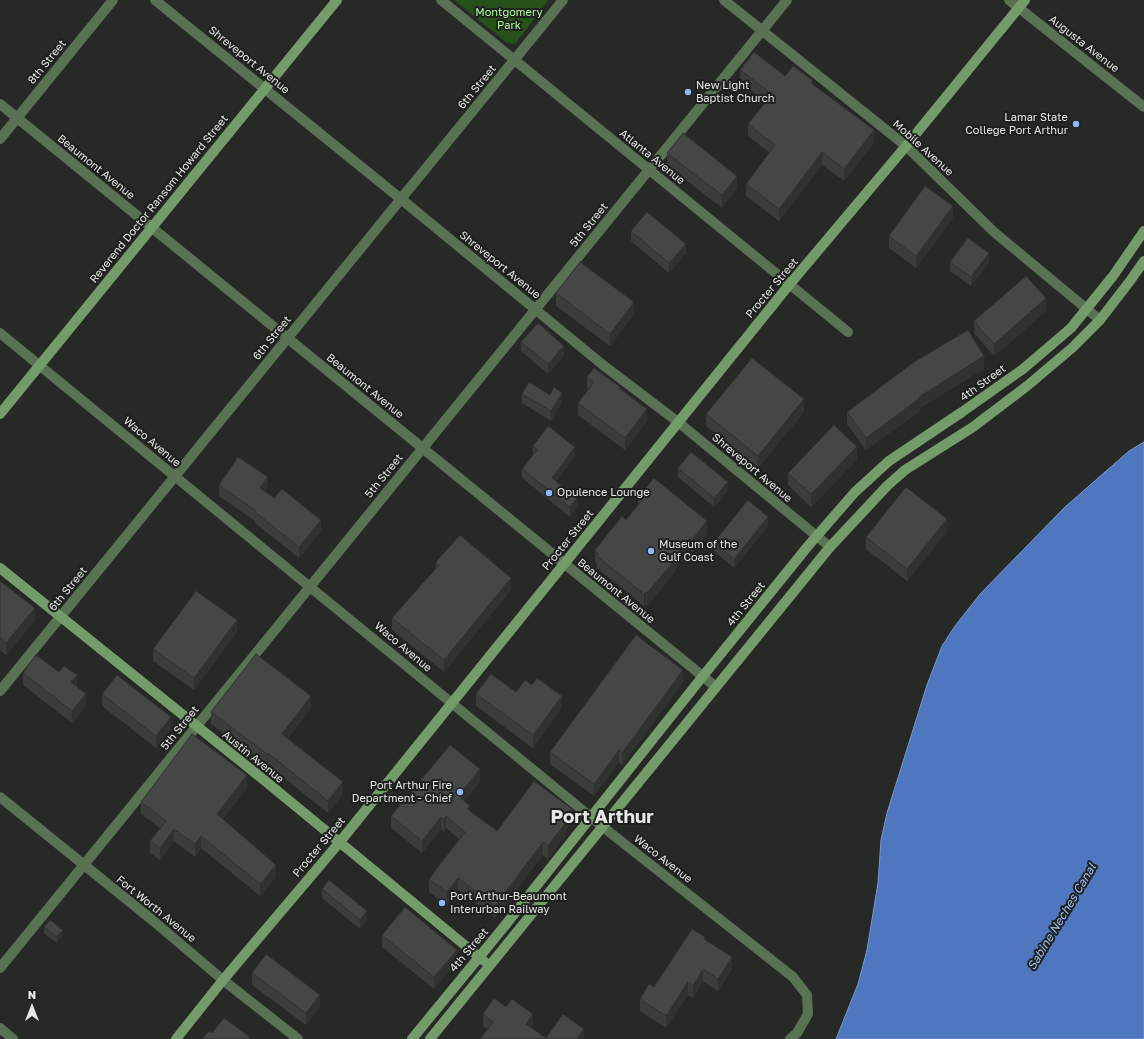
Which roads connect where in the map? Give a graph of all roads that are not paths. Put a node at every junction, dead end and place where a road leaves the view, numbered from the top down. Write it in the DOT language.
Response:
graph roads {
  1 [pos="113,0"];
  2 [pos="155,0"];
  3 [pos="337,0"];
  4 [pos="441,0"];
  5 [pos="563,0"];
  6 [pos="724,0"];
  7 [pos="787,0"];
  8 [pos="1009,0"];
  9 [pos="1022,4"];
  10 [pos="762,31"];
  11 [pos="514,60"];
  12 [pos="265,89"];
  13 [pos="0,104"];
  14 [pos="1144,107"];
  15 [pos="17,118"];
  16 [pos="0,139"];
  17 [pos="906,146"];
  18 [pos="649,170"];
  19 [pos="401,199"];
  20 [pos="151,228"];
  21 [pos="1144,231"];
  22 [pos="1144,261"];
  23 [pos="789,285"];
  24 [pos="1086,309"];
  25 [pos="536,310"];
  26 [pos="1100,320"];
  27 [pos="848,332"];
  28 [pos="0,333"];
  29 [pos="287,338"];
  30 [pos="40,365"];
  31 [pos="0,414"];
  32 [pos="678,422"];
  33 [pos="423,448"];
  34 [pos="175,477"];
  35 [pos="817,537"];
  36 [pos="830,547"];
  37 [pos="564,564"];
  38 [pos="0,568"];
  39 [pos="310,587"];
  40 [pos="60,617"];
  41 [pos="702,676"];
  42 [pos="716,687"];
  43 [pos="0,691"];
  44 [pos="451,703"];
  45 [pos="197,726"];
  46 [pos="0,797"];
  47 [pos="592,817"];
  48 [pos="603,827"];
  49 [pos="339,843"];
  50 [pos="84,865"];
  51 [pos="478,957"];
  52 [pos="490,966"];
  53 [pos="0,968"];
  54 [pos="223,980"];
  55 [pos="0,1028"];
  56 [pos="14,1039"];
  57 [pos="176,1039"];
  58 [pos="298,1039"];
  59 [pos="412,1039"];
  60 [pos="430,1039"];
  61 [pos="790,1039"];
  1 -- 15 [label="street, 8th Street"];
  2 -- 12 [label="street, Shreveport Avenue"];
  3 -- 12 [label="street, Reverend Doctor Ransom Howard Street"];
  4 -- 11 [label="street, Atlanta Avenue"];
  5 -- 11 [label="street, 6th Street"];
  6 -- 10 [label="street, Mobile Avenue"];
  7 -- 10 [label="street, 5th Street"];
  8 -- 9 [label="street, Augusta Avenue"];
  9 -- 14 [label="street, Augusta Avenue"];
  9 -- 17 [label="street, Procter Street"];
  10 -- 17 [label="street, Mobile Avenue"];
  10 -- 18 [label="street, 5th Street"];
  11 -- 18 [label="street, Atlanta Avenue"];
  11 -- 19 [label="street, 6th Street"];
  12 -- 19 [label="street, Shreveport Avenue"];
  12 -- 20 [label="street, Reverend Doctor Ransom Howard Street"];
  13 -- 15 [label="street, Beaumont Avenue"];
  15 -- 16 [label="street, 8th Street"];
  15 -- 20 [label="street, Beaumont Avenue"];
  17 -- 23 [label="street, Procter Street"];
  17 -- 24 [label="street, Mobile Avenue"];
  18 -- 23 [label="street, Atlanta Avenue"];
  18 -- 25 [label="street, 5th Street"];
  19 -- 25 [label="street, Shreveport Avenue"];
  19 -- 29 [label="street, 6th Street"];
  20 -- 29 [label="street, Beaumont Avenue"];
  20 -- 30 [label="street, Reverend Doctor Ransom Howard Street"];
  21 -- 24 [label="street, 4th Street"];
  22 -- 26 [label="street"];
  23 -- 27 [label="street, Atlanta Avenue"];
  23 -- 32 [label="street, Procter Street"];
  24 -- 26 [label="street, Mobile Avenue"];
  24 -- 35 [label="street, 4th Street"];
  25 -- 32 [label="street, Shreveport Avenue"];
  25 -- 33 [label="street, 5th Street"];
  26 -- 36 [label="street"];
  28 -- 30 [label="street, Waco Avenue"];
  29 -- 33 [label="street, Beaumont Avenue"];
  29 -- 34 [label="street, 6th Street"];
  30 -- 31 [label="street, Reverend Doctor Ransom Howard Street"];
  30 -- 34 [label="street, Waco Avenue"];
  32 -- 35 [label="street, Shreveport Avenue"];
  32 -- 37 [label="street, Procter Street"];
  33 -- 37 [label="street, Beaumont Avenue"];
  33 -- 39 [label="street, 5th Street"];
  34 -- 39 [label="street, Waco Avenue"];
  34 -- 40 [label="street, 6th Street"];
  35 -- 36 [label="street, Shreveport Avenue"];
  35 -- 41 [label="street, 4th Street"];
  36 -- 42 [label="street"];
  37 -- 41 [label="street, Beaumont Avenue"];
  37 -- 44 [label="street, Procter Street"];
  38 -- 40 [label="street, Austin Avenue"];
  39 -- 44 [label="street, Waco Avenue"];
  39 -- 45 [label="street, 5th Street"];
  40 -- 43 [label="street, 6th Street"];
  40 -- 45 [label="street, Austin Avenue"];
  41 -- 42 [label="street, Beaumont Avenue"];
  41 -- 47 [label="street, 4th Street"];
  42 -- 48 [label="street"];
  44 -- 47 [label="street, Waco Avenue"];
  44 -- 49 [label="street, Procter Street"];
  45 -- 49 [label="street, Austin Avenue"];
  45 -- 50 [label="street, 5th Street"];
  46 -- 50 [label="street, Fort Worth Avenue"];
  47 -- 48 [label="street, Waco Avenue"];
  47 -- 51 [label="street, 4th Street"];
  48 -- 52 [label="street"];
  48 -- 61 [label="street, Waco Avenue"];
  49 -- 51 [label="street, Austin Avenue"];
  49 -- 54 [label="street, Procter Street"];
  50 -- 53 [label="street, 5th Street"];
  50 -- 54 [label="street, Fort Worth Avenue"];
  51 -- 52 [label="street, Austin Avenue"];
  51 -- 59 [label="street, 4th Street"];
  52 -- 60 [label="street"];
  54 -- 57 [label="street, Procter Street"];
  54 -- 58 [label="street, Fort Worth Avenue"];
  55 -- 56 [label="street"];
}
